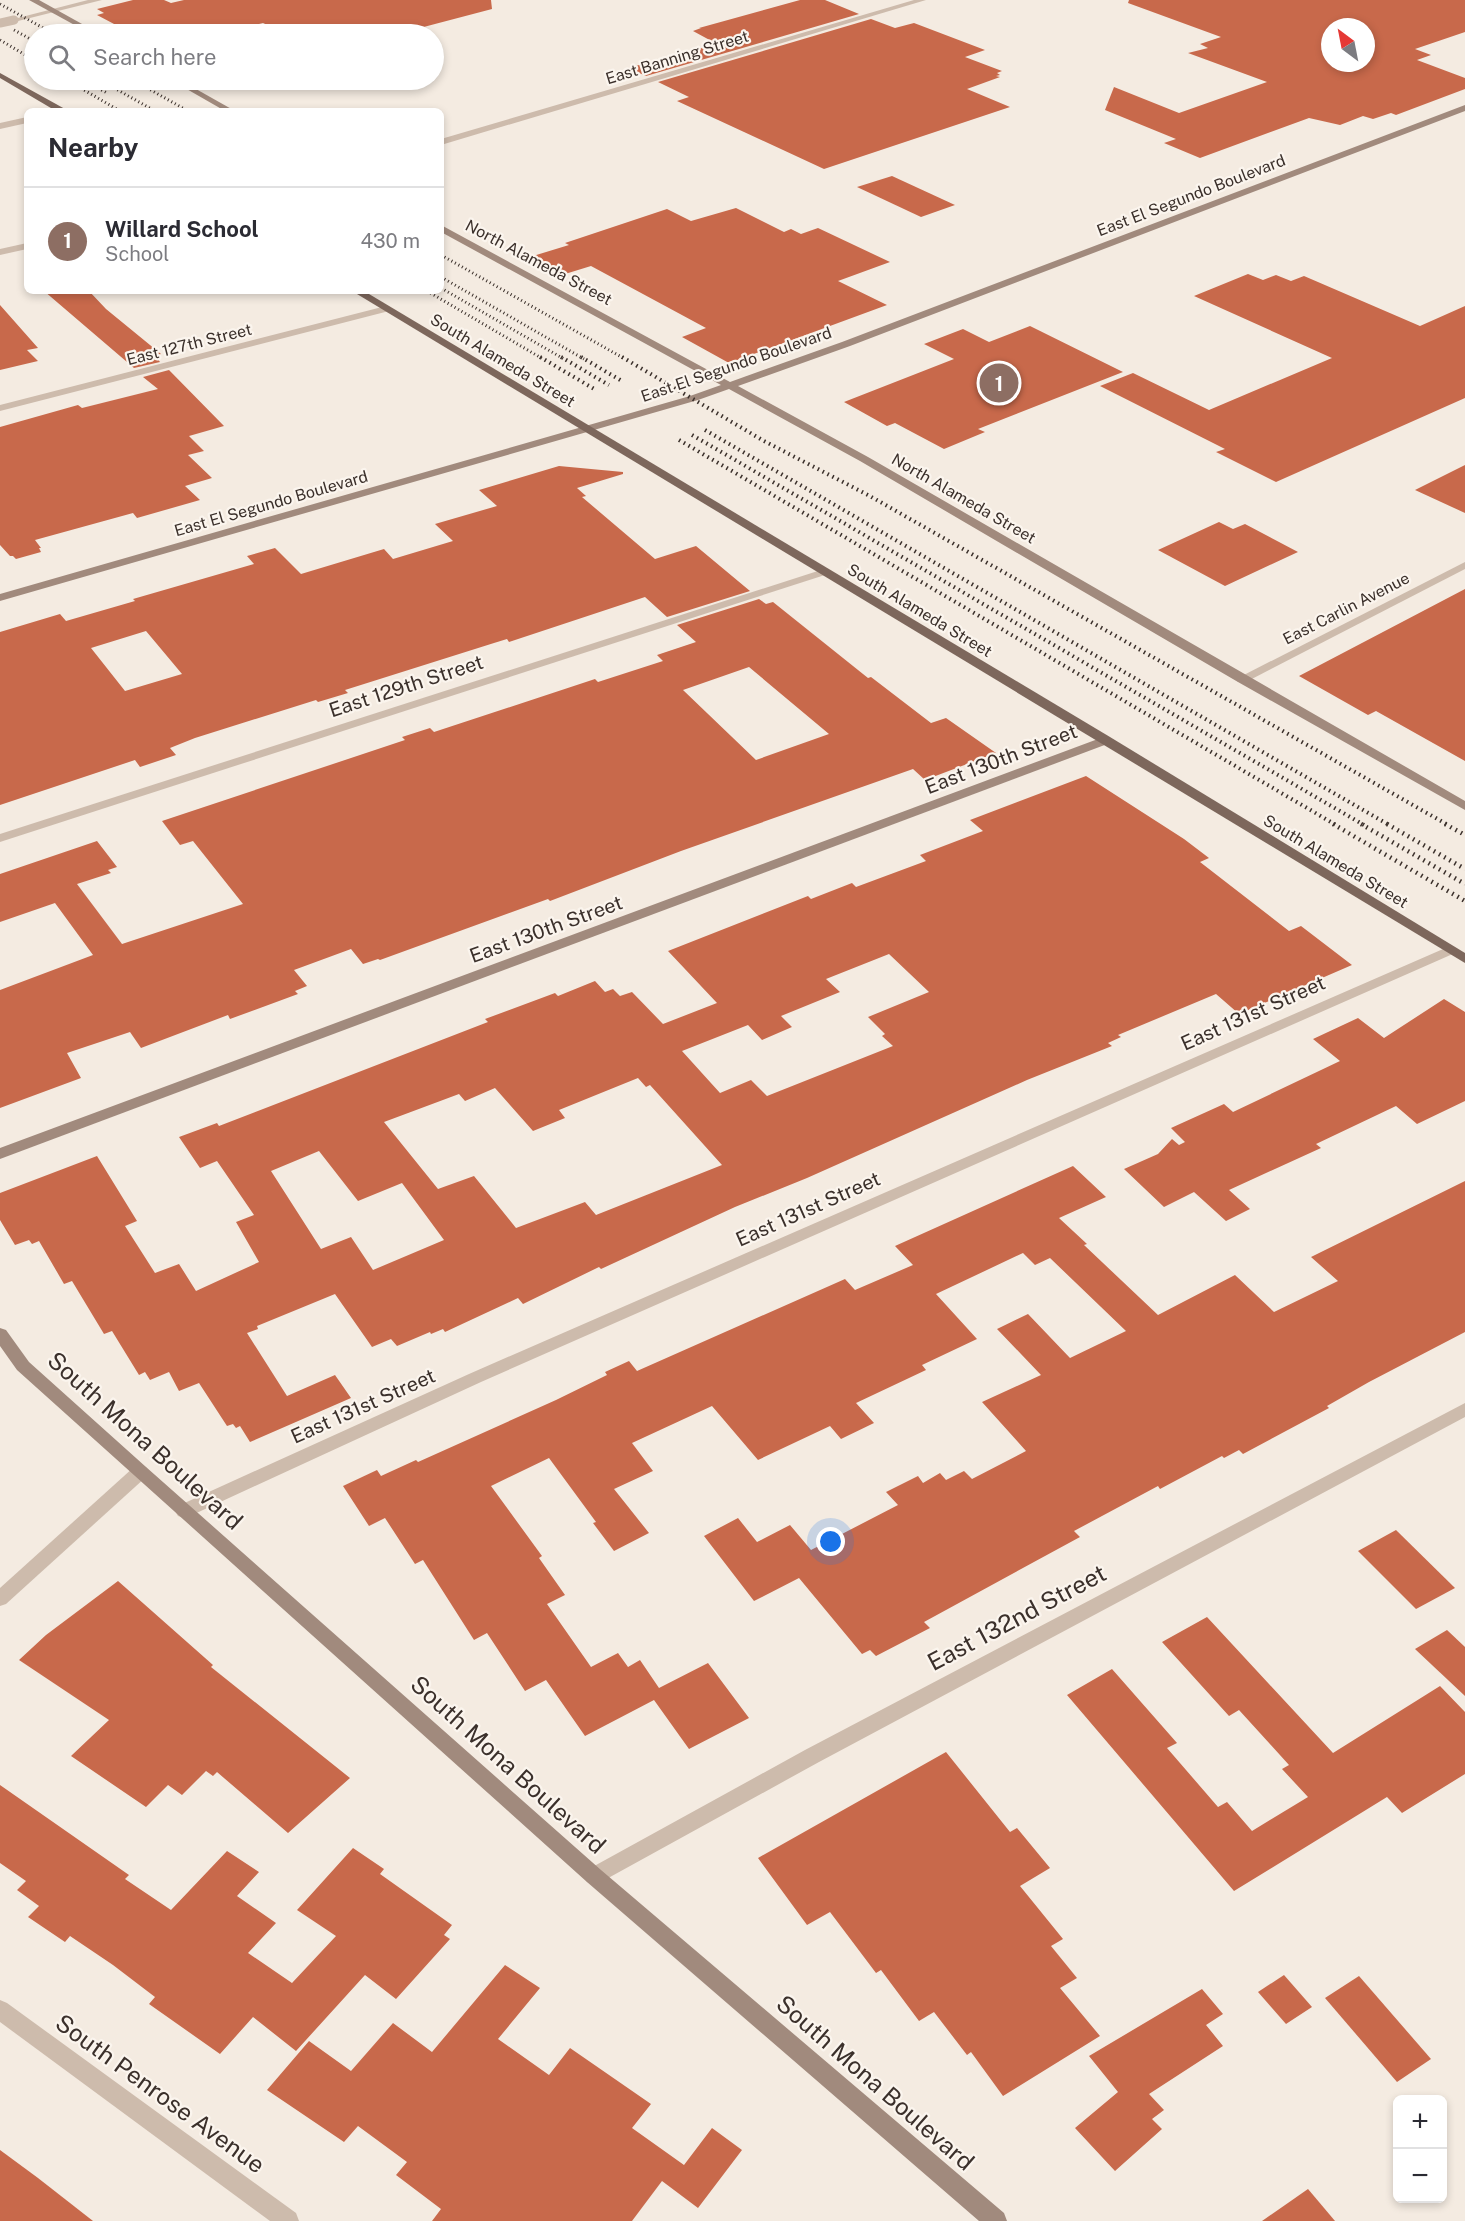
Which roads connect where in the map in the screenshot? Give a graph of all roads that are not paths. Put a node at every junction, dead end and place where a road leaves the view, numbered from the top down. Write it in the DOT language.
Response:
graph roads {
  1 [pos="33,0"];
  2 [pos="98,0"];
  3 [pos="921,0"];
  4 [pos="52,11"];
  5 [pos="0,23"];
  6 [pos="77,24"];
  7 [pos="0,75"];
  8 [pos="24,89"];
  9 [pos="26,90"];
  10 [pos="193,90"];
  11 [pos="57,108"];
  12 [pos="226,108"];
  13 [pos="1465,108"];
  14 [pos="24,121"];
  15 [pos="0,126"];
  16 [pos="444,141"];
  17 [pos="444,230"];
  18 [pos="24,247"];
  19 [pos="0,252"];
  20 [pos="362,294"];
  21 [pos="386,309"];
  22 [pos="730,386"];
  23 [pos="0,408"];
  24 [pos="589,430"];
  25 [pos="1465,565"];
  26 [pos="824,572"];
  27 [pos="0,598"];
  28 [pos="1242,680"];
  29 [pos="1106,740"];
  30 [pos="1465,806"];
  31 [pos="0,838"];
  32 [pos="1450,950"];
  33 [pos="1465,959"];
  34 [pos="0,1154"];
  35 [pos="0,1334"];
  36 [pos="1465,1408"];
  37 [pos="140,1472"];
  38 [pos="184,1511"];
  39 [pos="0,1599"];
  40 [pos="594,1876"];
  41 [pos="0,2010"];
  42 [pos="288,2221"];
  43 [pos="996,2221"];
  1 -- 4 [label="street"];
  2 -- 4 [label="street"];
  3 -- 16 [label="street, East Banning Street"];
  4 -- 5 [label="street, bridge"];
  4 -- 6 [label="street"];
  7 -- 8 [label="main road"];
  9 -- 11 [label="main road"];
  10 -- 12 [label="street"];
  13 -- 22 [label="street, East El Segundo Boulevard"];
  14 -- 15 [label="street"];
  17 -- 22 [label="street, North Alameda Street"];
  18 -- 19 [label="street"];
  20 -- 21 [label="main road, South Alameda Street"];
  21 -- 23 [label="street, East 127th Street"];
  21 -- 24 [label="main road, South Alameda Street"];
  22 -- 24 [label="street, East El Segundo Boulevard"];
  22 -- 28 [label="street, North Alameda Street"];
  24 -- 26 [label="main road, South Alameda Street"];
  24 -- 27 [label="street, East El Segundo Boulevard"];
  25 -- 28 [label="street, East Carlin Avenue"];
  26 -- 29 [label="main road, South Alameda Street"];
  26 -- 31 [label="street, East 129th Street"];
  28 -- 30 [label="street, North Alameda Street"];
  29 -- 32 [label="main road, South Alameda Street"];
  29 -- 34 [label="street, East 130th Street"];
  32 -- 33 [label="main road, South Alameda Street"];
  32 -- 38 [label="street, East 131st Street"];
  35 -- 37 [label="street, South Mona Boulevard"];
  36 -- 40 [label="street, East 132nd Street"];
  37 -- 38 [label="street, South Mona Boulevard"];
  37 -- 39 [label="street"];
  38 -- 40 [label="street, South Mona Boulevard"];
  40 -- 43 [label="street, South Mona Boulevard"];
  41 -- 42 [label="street, South Penrose Avenue"];
}
